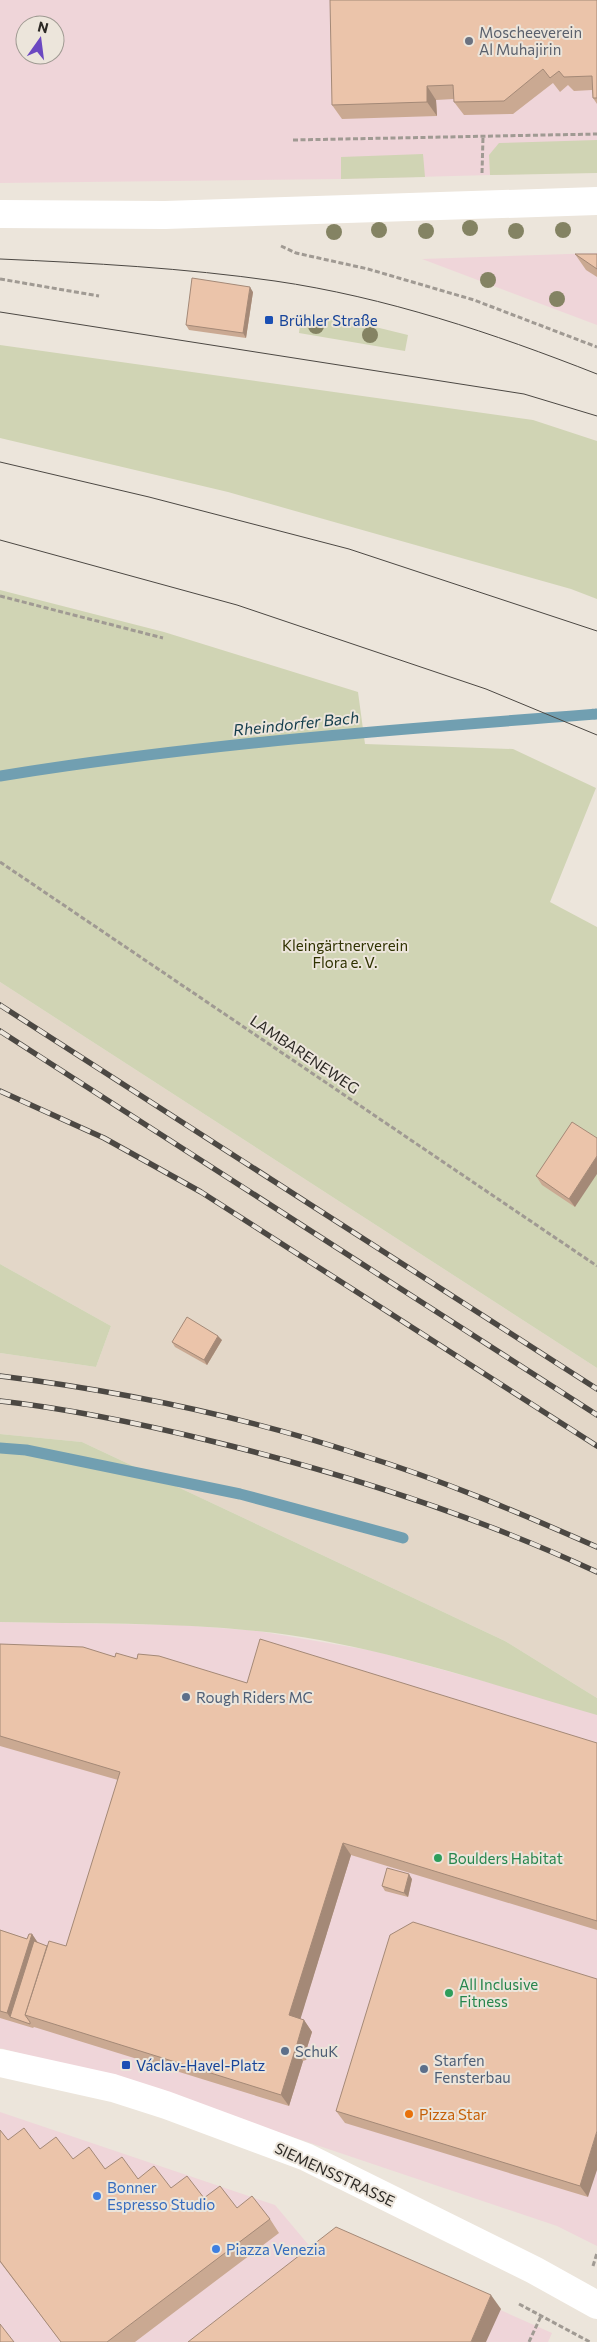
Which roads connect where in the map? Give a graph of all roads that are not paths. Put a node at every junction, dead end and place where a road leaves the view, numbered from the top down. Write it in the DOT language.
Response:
graph roads {
  1 [pos="597,201"];
  2 [pos="0,214"];
  3 [pos="0,2063"];
  4 [pos="597,2305"];
  1 -- 2 [label="street"];
  3 -- 4 [label="street, SIEMENSSTRASSE"];
}
